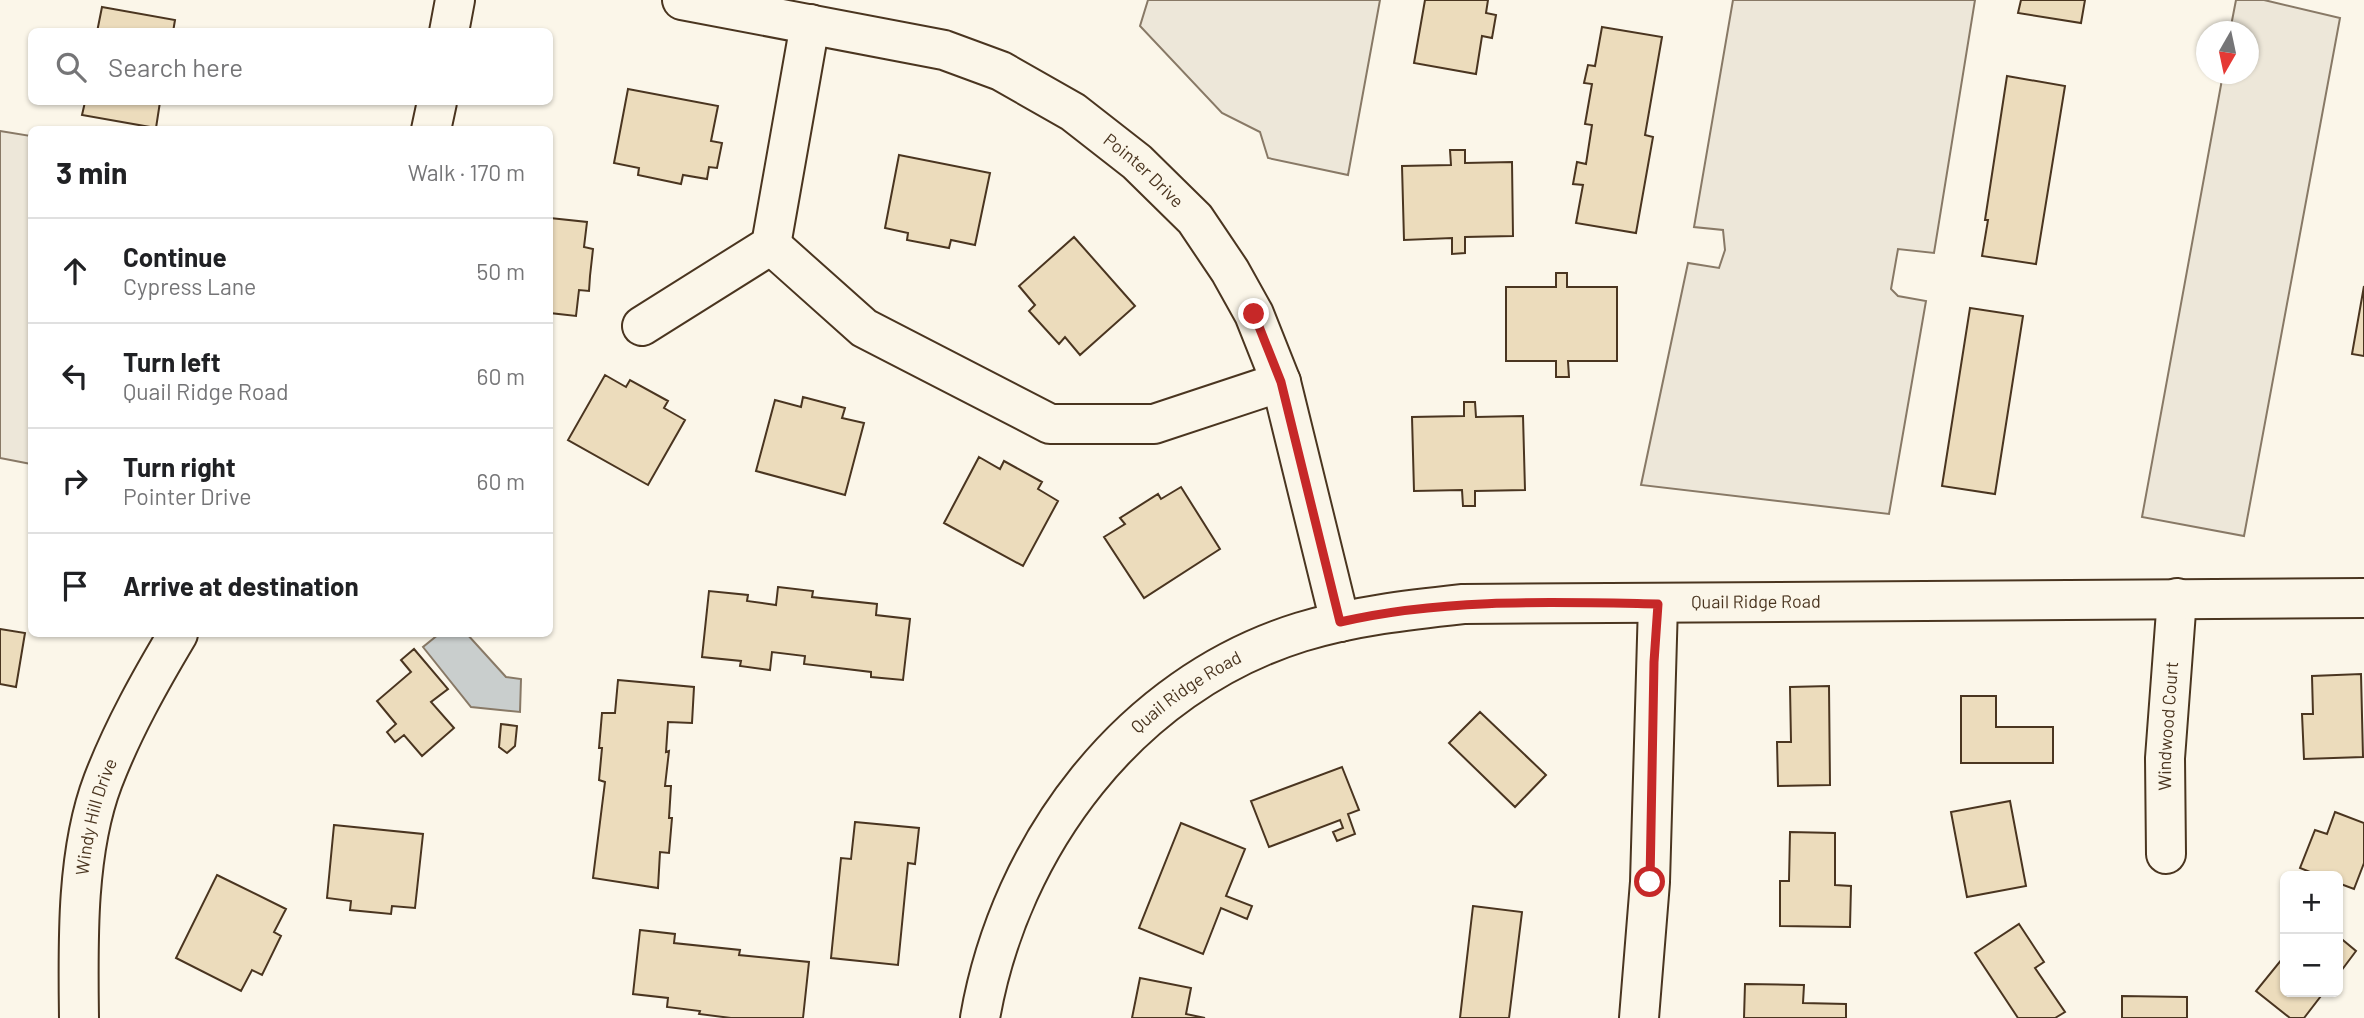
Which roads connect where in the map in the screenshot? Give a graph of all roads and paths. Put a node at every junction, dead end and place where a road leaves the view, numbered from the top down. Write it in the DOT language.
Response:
graph roads {
  1 [pos="455,0"];
  2 [pos="682,0"];
  3 [pos="810,24"];
  4 [pos="450,28"];
  5 [pos="436,105"];
  6 [pos="432,126"];
  7 [pos="771,245"];
  8 [pos="642,326"];
  9 [pos="1281,382"];
  10 [pos="2177,598"];
  11 [pos="2364,598"];
  12 [pos="1658,604"];
  13 [pos="1340,622"];
  14 [pos="176,637"];
  15 [pos="2166,854"];
  16 [pos="79,1018"];
  17 [pos="980,1018"];
  18 [pos="1639,1018"];
  1 -- 4 [label="street"];
  2 -- 3 [label="street, Pointer Drive"];
  3 -- 7 [label="street"];
  3 -- 9 [label="street, Pointer Drive"];
  5 -- 6 [label="street"];
  7 -- 8 [label="street"];
  7 -- 9 [label="street"];
  9 -- 13 [label="street, Pointer Drive"];
  10 -- 11 [label="street, Quail Ridge Road"];
  10 -- 12 [label="street, Quail Ridge Road"];
  10 -- 15 [label="street, Windwood Court"];
  12 -- 13 [label="street, Quail Ridge Road"];
  12 -- 18 [label="street"];
  13 -- 17 [label="street, Quail Ridge Road"];
  14 -- 16 [label="street, Windy Hill Drive"];
}
